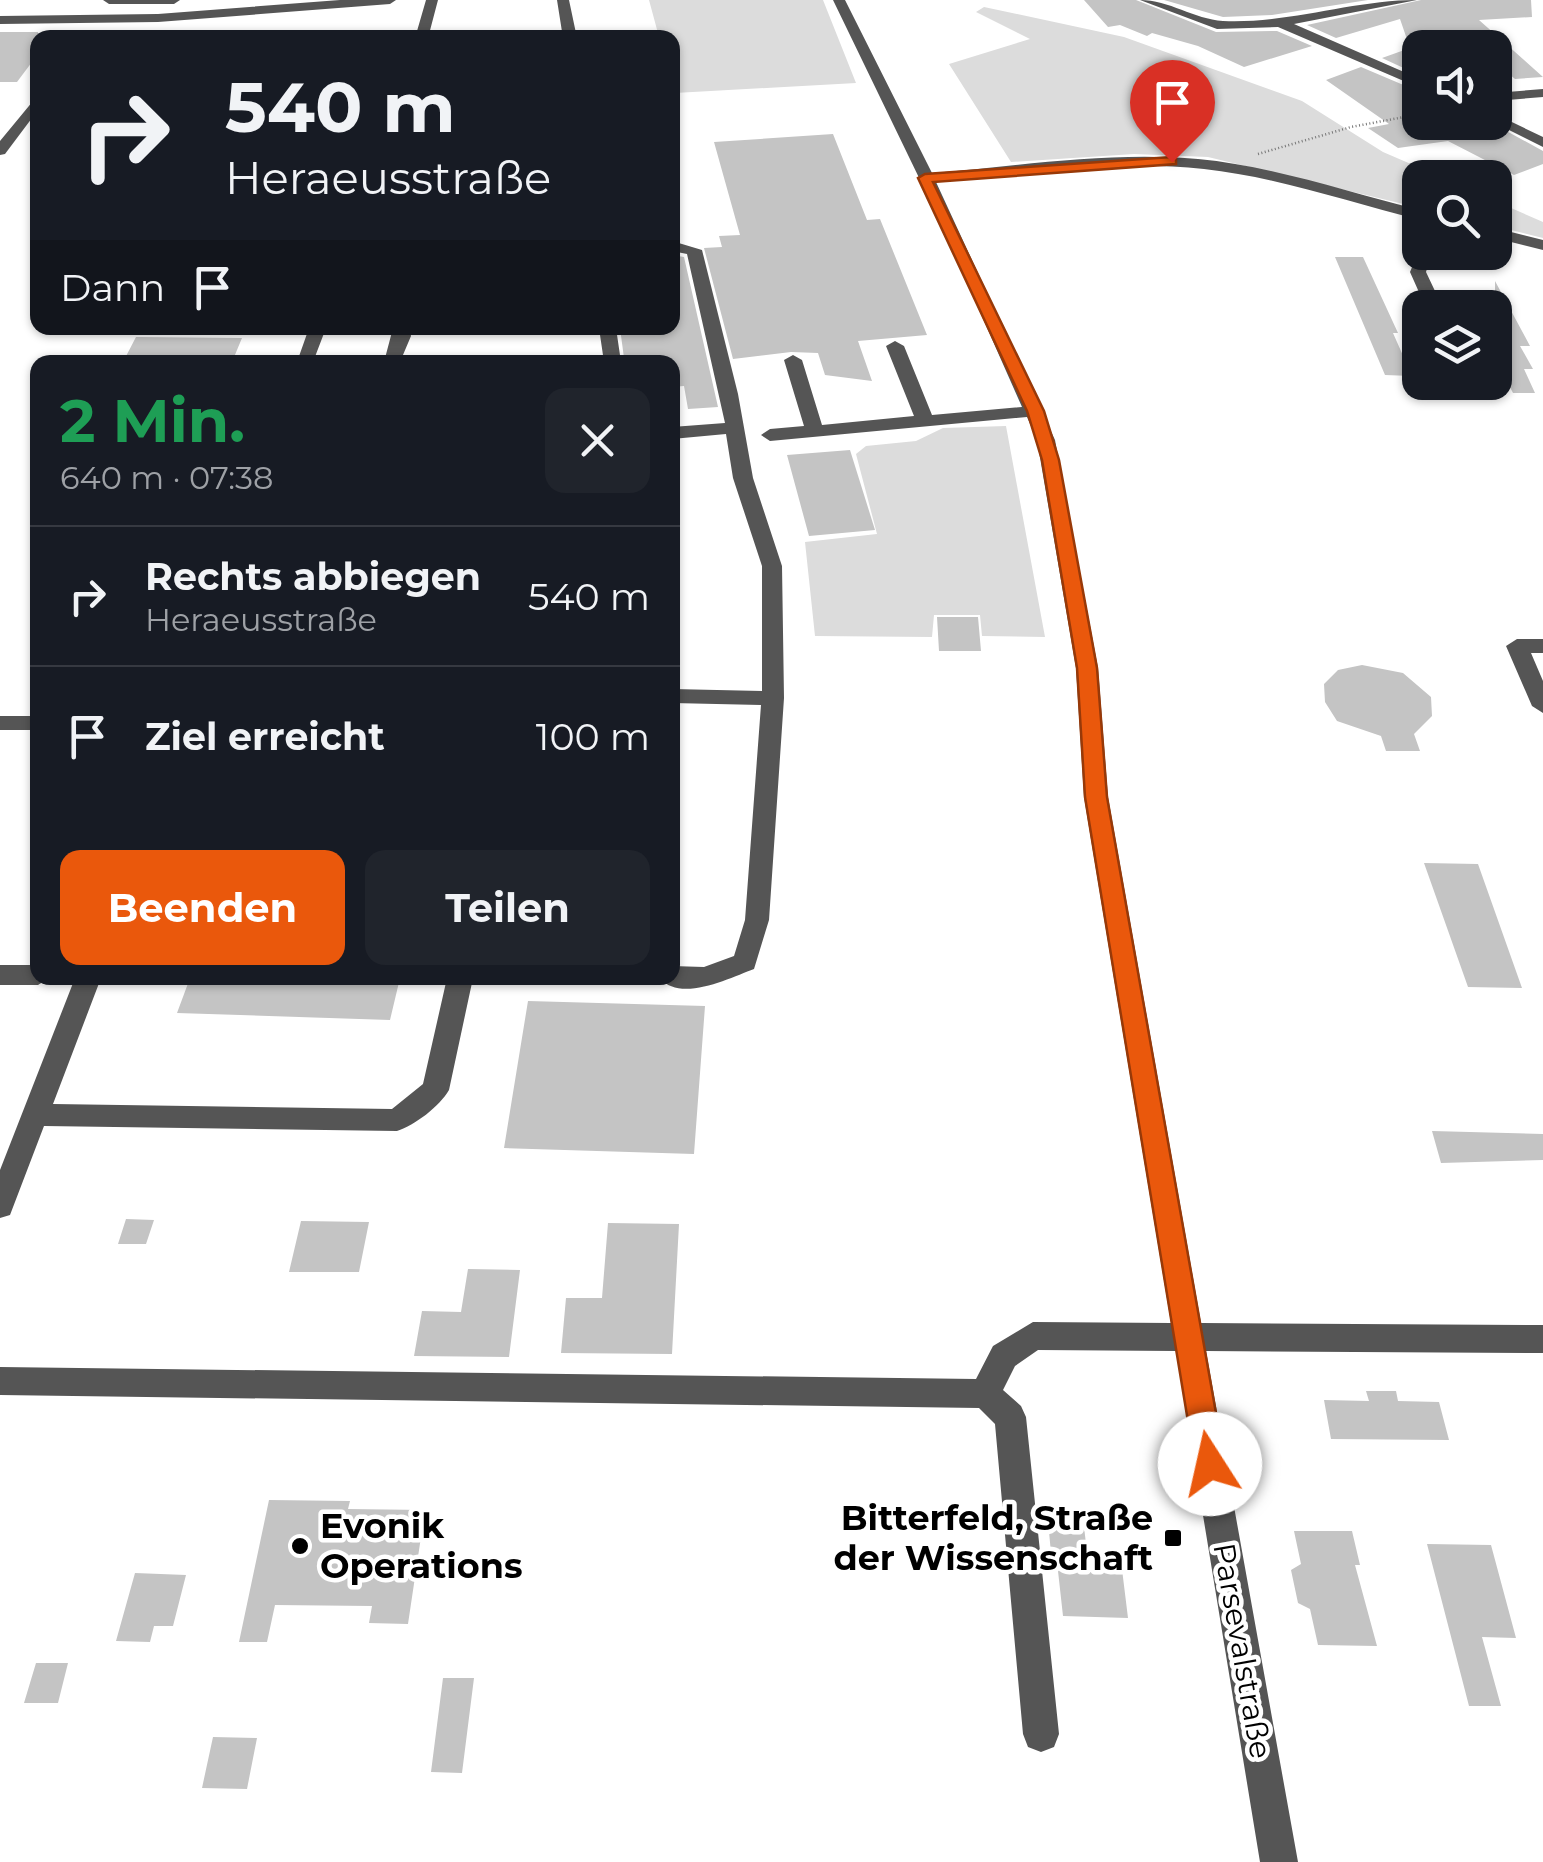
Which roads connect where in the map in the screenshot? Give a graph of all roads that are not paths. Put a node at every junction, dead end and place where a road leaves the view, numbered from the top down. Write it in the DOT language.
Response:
graph roads {
  1 [pos="174,0"];
  2 [pos="390,0"];
  3 [pos="432,0"];
  4 [pos="563,0"];
  5 [pos="839,0"];
  6 [pos="1146,0"];
  7 [pos="1411,0"];
  8 [pos="107,2"];
  9 [pos="321,2"];
  10 [pos="0,20"];
  11 [pos="94,20"];
  12 [pos="1280,24"];
  13 [pos="87,30"];
  14 [pos="423,30"];
  15 [pos="569,30"];
  16 [pos="1402,76"];
  17 [pos="1543,93"];
  18 [pos="1512,96"];
  19 [pos="30,110"];
  20 [pos="1512,127"];
  21 [pos="1543,143"];
  22 [pos="0,150"];
  23 [pos="925,178"];
  24 [pos="1402,211"];
  25 [pos="1512,237"];
  26 [pos="1543,245"];
  27 [pos="680,247"];
  28 [pos="895,346"];
  29 [pos="793,360"];
  30 [pos="1036,411"];
  31 [pos="925,420"];
  32 [pos="735,428"];
  33 [pos="815,431"];
  34 [pos="680,432"];
  35 [pos="770,435"];
  36 [pos="1543,646"];
  37 [pos="680,696"];
  38 [pos="773,698"];
  39 [pos="1543,706"];
  40 [pos="0,722"];
  41 [pos="30,723"];
  42 [pos="0,975"];
  43 [pos="30,975"];
  44 [pos="680,976"];
  45 [pos="85,985"];
  46 [pos="458,985"];
  47 [pos="34,1116"];
  48 [pos="0,1206"];
  49 [pos="1188,1339"];
  50 [pos="1543,1340"];
  51 [pos="0,1381"];
  52 [pos="985,1394"];
  53 [pos="1041,1734"];
  54 [pos="1278,1862"];
  1 -- 8 [label="street"];
  2 -- 9 [label="street"];
  3 -- 14 [label="street"];
  4 -- 15 [label="street"];
  5 -- 23 [label="street, Parsevalstraße"];
  6 -- 12 [label="street"];
  7 -- 12 [label="street"];
  8 -- 11 [label="street"];
  9 -- 11 [label="street"];
  10 -- 11 [label="street"];
  11 -- 13 [label="street"];
  12 -- 16 [label="street"];
  17 -- 18 [label="street"];
  19 -- 22 [label="street"];
  20 -- 21 [label="street"];
  23 -- 24 [label="street"];
  23 -- 30 [label="street, Parsevalstraße"];
  25 -- 26 [label="street"];
  27 -- 32 [label="street"];
  28 -- 31 [label="street"];
  29 -- 33 [label="street"];
  30 -- 31 [label="street"];
  30 -- 49 [label="street, Parsevalstraße"];
  31 -- 33 [label="street"];
  32 -- 34 [label="street"];
  32 -- 38 [label="street"];
  33 -- 35 [label="street"];
  36 -- 39 [label="street"];
  37 -- 38 [label="street"];
  38 -- 44 [label="street"];
  40 -- 41 [label="street"];
  42 -- 43 [label="street"];
  45 -- 47 [label="street"];
  46 -- 47 [label="street"];
  47 -- 48 [label="street"];
  49 -- 50 [label="street"];
  49 -- 52 [label="street"];
  49 -- 54 [label="street, Parsevalstraße"];
  51 -- 52 [label="street"];
  52 -- 53 [label="street"];
}
